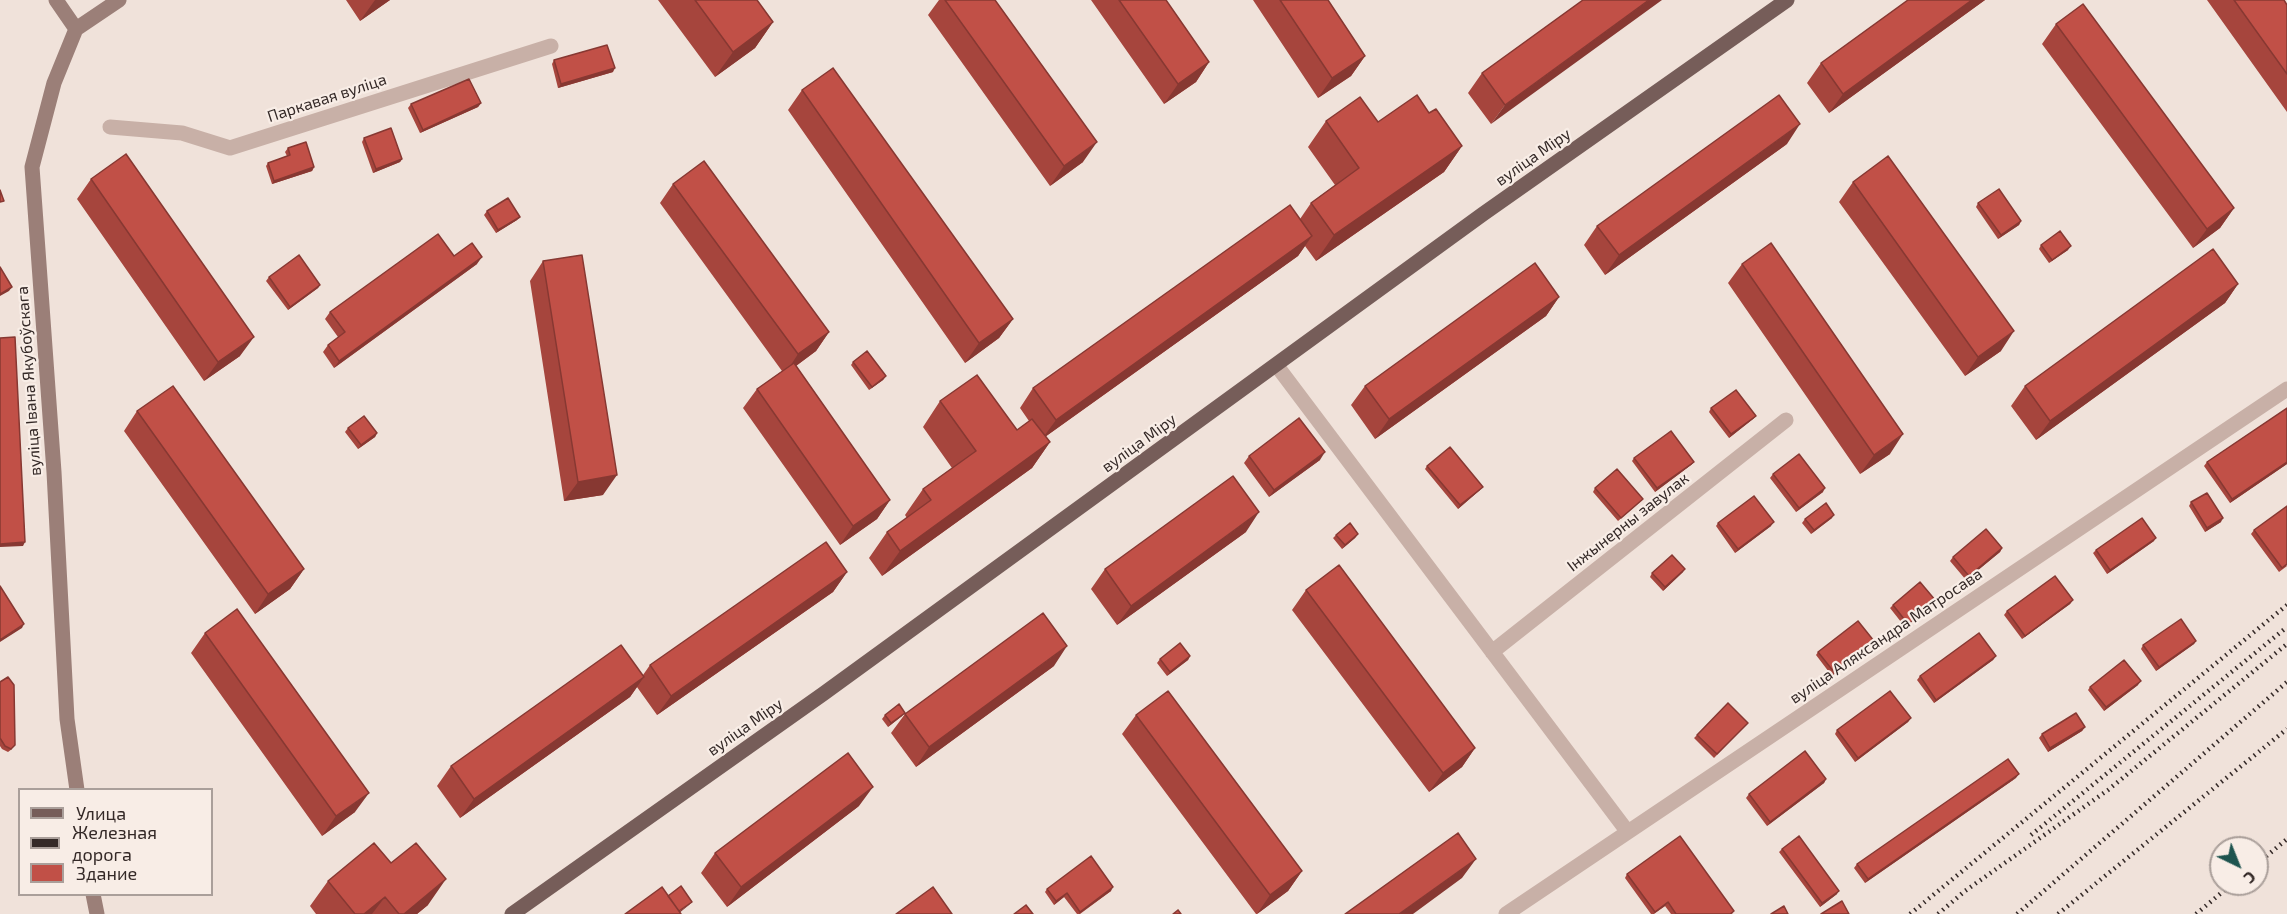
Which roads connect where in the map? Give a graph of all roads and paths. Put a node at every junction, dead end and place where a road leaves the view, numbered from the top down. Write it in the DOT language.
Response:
graph roads {
  1 [pos="56,0"];
  2 [pos="119,0"];
  3 [pos="1787,0"];
  4 [pos="76,29"];
  5 [pos="551,46"];
  6 [pos="110,127"];
  7 [pos="1277,366"];
  8 [pos="2287,389"];
  9 [pos="1786,420"];
  10 [pos="1492,652"];
  11 [pos="77,788"];
  12 [pos="1627,831"];
  13 [pos="93,896"];
  14 [pos="97,914"];
  15 [pos="512,914"];
  16 [pos="1506,914"];
  1 -- 4 [label="street"];
  2 -- 4 [label="street"];
  3 -- 7 [label="main road, вуліца Міру"];
  4 -- 11 [label="street, вуліца Івана Якубоўскага"];
  5 -- 6 [label="street, Паркавая вуліца"];
  7 -- 10 [label="street"];
  7 -- 15 [label="main road, вуліца Міру"];
  8 -- 12 [label="street, вуліца Аляксандра Матросава"];
  9 -- 10 [label="street, Інжынерны завулак"];
  10 -- 12 [label="street"];
  12 -- 16 [label="street, вуліца Аляксандра Матросава"];
  13 -- 14 [label="street"];
}
